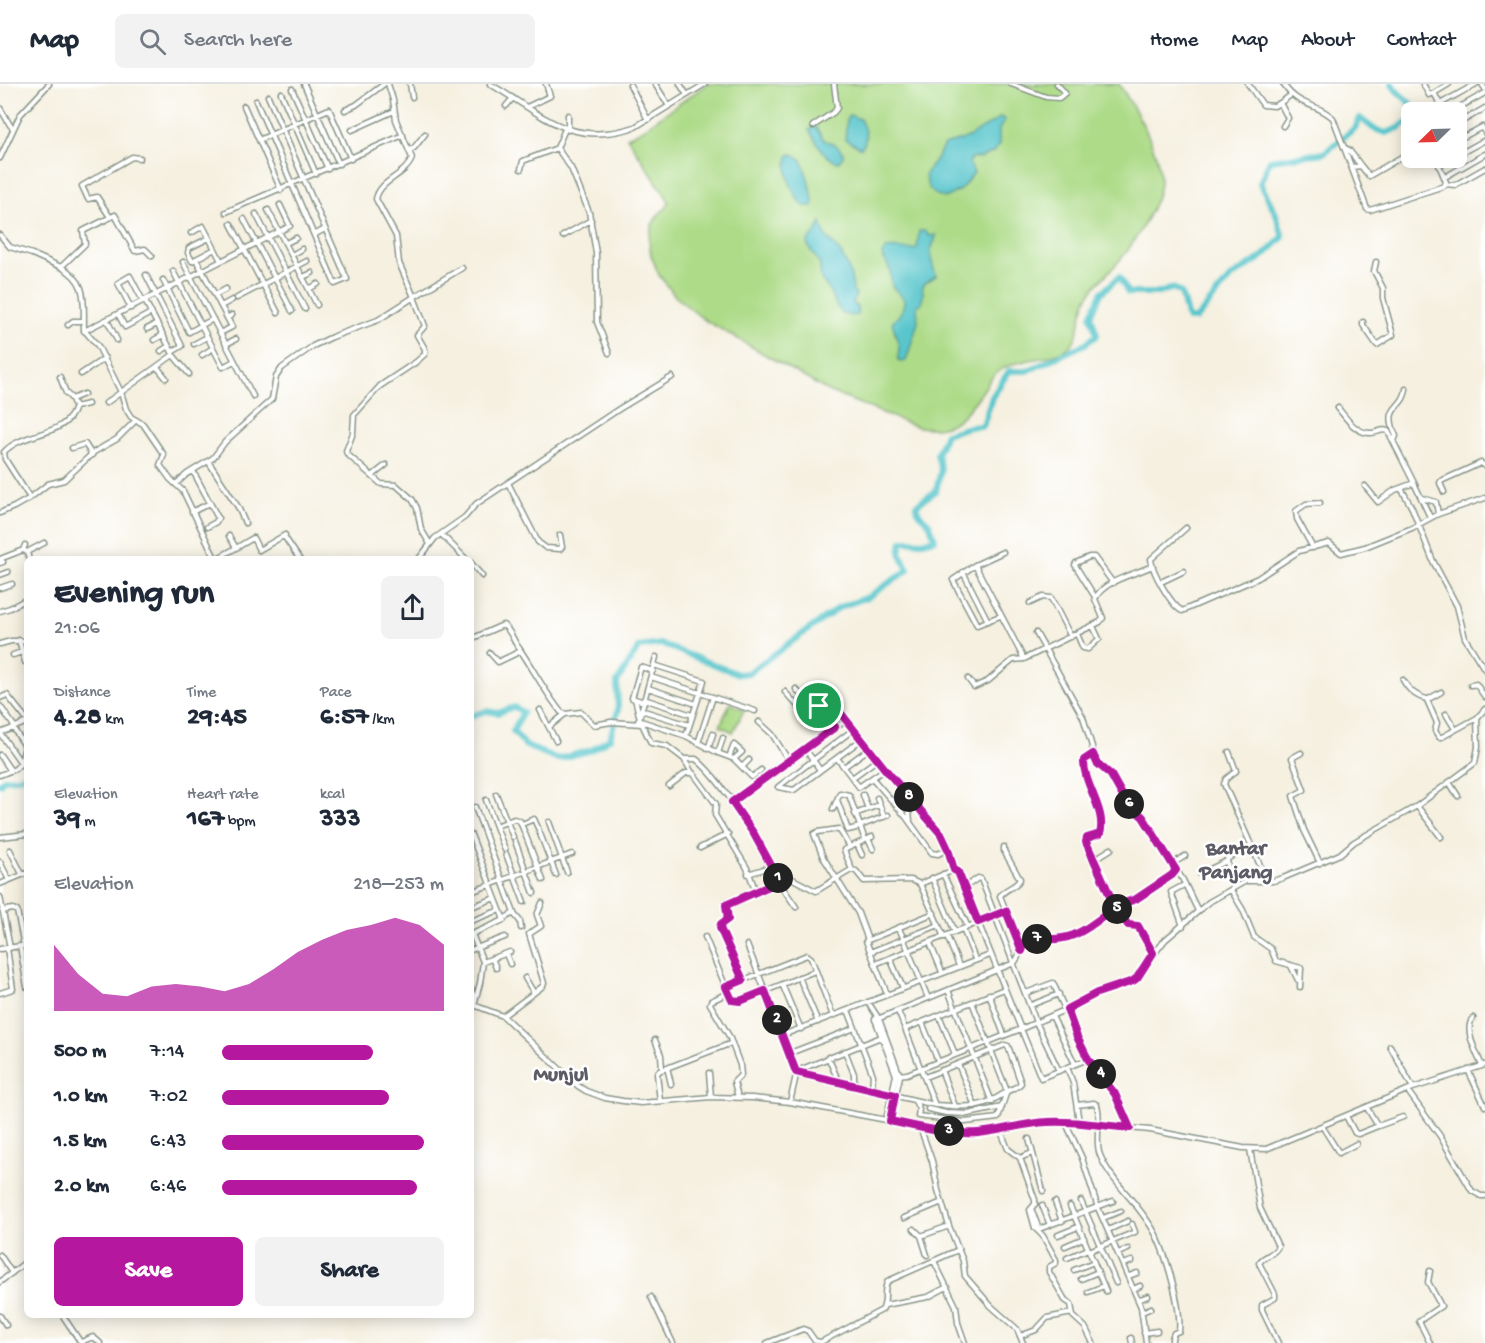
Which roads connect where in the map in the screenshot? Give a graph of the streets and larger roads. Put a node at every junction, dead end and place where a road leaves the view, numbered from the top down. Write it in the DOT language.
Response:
graph roads {
  1 [pos="50,84"];
  2 [pos="304,84"];
  3 [pos="386,84"];
  4 [pos="410,84"];
  5 [pos="490,84"];
  6 [pos="546,84"];
  7 [pos="655,84"];
  8 [pos="680,84"];
  9 [pos="705,84"];
  10 [pos="834,84"];
  11 [pos="1011,84"];
  12 [pos="1058,84"];
  13 [pos="1248,84"];
  14 [pos="1283,84"];
  15 [pos="1423,84"];
  16 [pos="1449,84"];
  17 [pos="1476,84"];
  18 [pos="1482,84"];
  19 [pos="630,85"];
  20 [pos="292,89"];
  21 [pos="1485,89"];
  22 [pos="281,93"];
  23 [pos="1434,93"];
  24 [pos="1485,93"];
  25 [pos="687,95"];
  26 [pos="1291,95"];
  27 [pos="268,96"];
  28 [pos="412,98"];
  29 [pos="513,98"];
  30 [pos="256,101"];
  31 [pos="1439,102"];
  32 [pos="1444,102"];
  33 [pos="1280,103"];
  34 [pos="1467,103"];
  35 [pos="506,105"];
  36 [pos="244,106"];
  37 [pos="669,106"];
  38 [pos="527,107"];
  39 [pos="0,108"];
  40 [pos="1485,108"];
  41 [pos="345,110"];
  42 [pos="394,111"];
  43 [pos="317,114"];
  44 [pos="568,115"];
  45 [pos="306,119"];
  46 [pos="1467,119"];
  47 [pos="648,120"];
  48 [pos="295,124"];
  49 [pos="813,126"];
  50 [pos="1283,126"];
  51 [pos="14,128"];
  52 [pos="567,129"];
  53 [pos="282,130"];
  54 [pos="352,130"];
  55 [pos="1485,133"];
  56 [pos="425,134"];
  57 [pos="270,135"];
  58 [pos="403,135"];
  59 [pos="1467,135"];
  60 [pos="259,140"];
  61 [pos="1485,140"];
  62 [pos="1344,146"];
  63 [pos="557,148"];
  64 [pos="410,150"];
  65 [pos="1467,151"];
  66 [pos="1485,154"];
  67 [pos="1401,157"];
  68 [pos="0,158"];
  69 [pos="140,158"];
  70 [pos="351,159"];
  71 [pos="339,164"];
  72 [pos="1361,166"];
  73 [pos="1352,167"];
  74 [pos="1441,168"];
  75 [pos="1485,168"];
  76 [pos="328,169"];
  77 [pos="521,169"];
  78 [pos="316,174"];
  79 [pos="1445,177"];
  80 [pos="304,179"];
  81 [pos="1445,184"];
  82 [pos="292,185"];
  83 [pos="281,190"];
  84 [pos="280,205"];
  85 [pos="268,210"];
  86 [pos="226,212"];
  87 [pos="256,214"];
  88 [pos="110,217"];
  89 [pos="244,219"];
  90 [pos="591,220"];
  91 [pos="231,224"];
  92 [pos="325,229"];
  93 [pos="280,232"];
  94 [pos="191,233"];
  95 [pos="314,235"];
  96 [pos="0,236"];
  97 [pos="563,236"];
  98 [pos="268,237"];
  99 [pos="209,238"];
  100 [pos="296,238"];
  101 [pos="257,243"];
  102 [pos="286,243"];
  103 [pos="215,249"];
  104 [pos="245,249"];
  105 [pos="302,249"];
  106 [pos="292,255"];
  107 [pos="152,256"];
  108 [pos="197,261"];
  109 [pos="221,261"];
  110 [pos="307,261"];
  111 [pos="183,262"];
  112 [pos="1376,262"];
  113 [pos="297,266"];
  114 [pos="61,267"];
  115 [pos="462,268"];
  116 [pos="173,271"];
  117 [pos="202,271"];
  118 [pos="286,272"];
  119 [pos="312,273"];
  120 [pos="146,276"];
  121 [pos="191,277"];
  122 [pos="303,277"];
  123 [pos="275,278"];
  124 [pos="163,280"];
  125 [pos="179,283"];
  126 [pos="263,284"];
  127 [pos="318,284"];
  128 [pos="167,289"];
  129 [pos="226,289"];
  130 [pos="309,289"];
  131 [pos="156,295"];
  132 [pos="215,295"];
  133 [pos="414,297"];
  134 [pos="144,301"];
  135 [pos="317,305"];
  136 [pos="221,306"];
  137 [pos="131,308"];
  138 [pos="305,309"];
  139 [pos="292,311"];
  140 [pos="151,313"];
  141 [pos="278,313"];
  142 [pos="118,314"];
  143 [pos="232,315"];
  144 [pos="227,318"];
  145 [pos="107,320"];
  146 [pos="213,320"];
  147 [pos="84,321"];
  148 [pos="1363,322"];
  149 [pos="157,324"];
  150 [pos="68,325"];
  151 [pos="201,326"];
  152 [pos="147,329"];
  153 [pos="84,331"];
  154 [pos="220,333"];
  155 [pos="163,335"];
  156 [pos="207,337"];
  157 [pos="236,339"];
  158 [pos="117,340"];
  159 [pos="154,340"];
  160 [pos="194,344"];
  161 [pos="226,344"];
  162 [pos="169,346"];
  163 [pos="213,348"];
  164 [pos="161,351"];
  165 [pos="609,353"];
  166 [pos="202,354"];
  167 [pos="105,358"];
  168 [pos="234,361"];
  169 [pos="157,367"];
  170 [pos="81,374"];
  171 [pos="189,374"];
  172 [pos="60,377"];
  173 [pos="672,377"];
  174 [pos="166,378"];
  175 [pos="1406,389"];
  176 [pos="121,392"];
  177 [pos="84,394"];
  178 [pos="253,396"];
  179 [pos="72,399"];
  180 [pos="106,402"];
  181 [pos="88,404"];
  182 [pos="75,407"];
  183 [pos="1338,408"];
  184 [pos="135,421"];
  185 [pos="1394,441"];
  186 [pos="72,448"];
  187 [pos="92,455"];
  188 [pos="208,461"];
  189 [pos="386,465"];
  190 [pos="1485,466"];
  191 [pos="192,471"];
  192 [pos="372,476"];
  193 [pos="508,483"];
  194 [pos="1414,483"];
  195 [pos="176,484"];
  196 [pos="1365,486"];
  197 [pos="1401,488"];
  198 [pos="1444,492"];
  199 [pos="1435,495"];
  200 [pos="30,498"];
  201 [pos="1422,498"];
  202 [pos="1485,498"];
  203 [pos="1436,502"];
  204 [pos="210,503"];
  205 [pos="1320,503"];
  206 [pos="192,512"];
  207 [pos="0,513"];
  208 [pos="1438,514"];
  209 [pos="1430,517"];
  210 [pos="245,523"];
  211 [pos="1418,525"];
  212 [pos="207,526"];
  213 [pos="1186,528"];
  214 [pos="441,534"];
  215 [pos="560,535"];
  216 [pos="229,536"];
  217 [pos="44,543"];
  218 [pos="430,544"];
  219 [pos="25,545"];
  220 [pos="236,548"];
  221 [pos="1313,548"];
  222 [pos="25,551"];
  223 [pos="1004,552"];
  224 [pos="27,556"];
  225 [pos="214,556"];
  226 [pos="221,556"];
  227 [pos="298,556"];
  228 [pos="421,556"];
  229 [pos="462,556"];
  230 [pos="1,561"];
  231 [pos="975,565"];
  232 [pos="474,567"];
  233 [pos="1152,567"];
  234 [pos="1184,571"];
  235 [pos="8,572"];
  236 [pos="963,572"];
  237 [pos="0,575"];
  238 [pos="482,576"];
  239 [pos="1161,582"];
  240 [pos="1113,583"];
  241 [pos="12,584"];
  242 [pos="0,588"];
  243 [pos="1095,597"];
  244 [pos="24,601"];
  245 [pos="1030,603"];
  246 [pos="0,611"];
  247 [pos="1000,616"];
  248 [pos="988,621"];
  249 [pos="1093,626"];
  250 [pos="1036,633"];
  251 [pos="1077,634"];
  252 [pos="1071,637"];
  253 [pos="474,638"];
  254 [pos="19,640"];
  255 [pos="24,641"];
  256 [pos="0,644"];
  257 [pos="1044,650"];
  258 [pos="521,651"];
  259 [pos="22,652"];
  260 [pos="490,653"];
  261 [pos="13,655"];
  262 [pos="656,657"];
  263 [pos="24,659"];
  264 [pos="1024,659"];
  265 [pos="654,665"];
  266 [pos="1485,670"];
  267 [pos="653,671"];
  268 [pos="651,677"];
  269 [pos="968,680"];
  270 [pos="1403,680"];
  271 [pos="1471,685"];
  272 [pos="648,688"];
  273 [pos="796,689"];
  274 [pos="785,692"];
  275 [pos="1441,692"];
  276 [pos="700,693"];
  277 [pos="713,697"];
  278 [pos="1485,697"];
  279 [pos="0,698"];
  280 [pos="635,699"];
  281 [pos="1427,699"];
  282 [pos="644,701"];
  283 [pos="696,704"];
  284 [pos="0,706"];
  285 [pos="819,706"];
  286 [pos="1485,709"];
  287 [pos="540,710"];
  288 [pos="641,710"];
  289 [pos="754,711"];
  290 [pos="564,714"];
  291 [pos="1446,714"];
  292 [pos="654,715"];
  293 [pos="692,715"];
  294 [pos="24,717"];
  295 [pos="1477,718"];
  296 [pos="638,720"];
  297 [pos="846,720"];
  298 [pos="759,722"];
  299 [pos="24,723"];
  300 [pos="651,725"];
  301 [pos="689,725"];
  302 [pos="13,727"];
  303 [pos="549,727"];
  304 [pos="835,727"];
  305 [pos="2,729"];
  306 [pos="854,729"];
  307 [pos="1455,729"];
  308 [pos="712,734"];
  309 [pos="686,736"];
  310 [pos="1478,737"];
  311 [pos="1485,737"];
  312 [pos="723,738"];
  313 [pos="862,739"];
  314 [pos="556,741"];
  315 [pos="698,743"];
  316 [pos="24,744"];
  317 [pos="708,748"];
  318 [pos="870,748"];
  319 [pos="24,750"];
  320 [pos="806,750"];
  321 [pos="1229,752"];
  322 [pos="718,753"];
  323 [pos="1301,753"];
  324 [pos="1093,754"];
  325 [pos="0,755"];
  326 [pos="729,757"];
  327 [pos="837,758"];
  328 [pos="684,759"];
  329 [pos="734,759"];
  330 [pos="878,759"];
  331 [pos="749,760"];
  332 [pos="813,760"];
  333 [pos="789,761"];
  334 [pos="21,763"];
  335 [pos="742,767"];
  336 [pos="844,767"];
  337 [pos="885,769"];
  338 [pos="760,770"];
  339 [pos="820,770"];
  340 [pos="11,771"];
  341 [pos="692,772"];
  342 [pos="0,775"];
  343 [pos="852,778"];
  344 [pos="873,779"];
  345 [pos="1449,782"];
  346 [pos="669,786"];
  347 [pos="496,794"];
  348 [pos="862,795"];
  349 [pos="1458,796"];
  350 [pos="877,798"];
  351 [pos="486,800"];
  352 [pos="837,800"];
  353 [pos="732,802"];
  354 [pos="915,804"];
  355 [pos="879,805"];
  356 [pos="1417,806"];
  357 [pos="475,807"];
  358 [pos="833,809"];
  359 [pos="868,809"];
  360 [pos="855,814"];
  361 [pos="507,821"];
  362 [pos="549,822"];
  363 [pos="910,822"];
  364 [pos="522,824"];
  365 [pos="496,826"];
  366 [pos="860,826"];
  367 [pos="24,834"];
  368 [pos="728,834"];
  369 [pos="0,837"];
  370 [pos="1441,837"];
  371 [pos="868,839"];
  372 [pos="474,842"];
  373 [pos="857,844"];
  374 [pos="849,847"];
  375 [pos="1004,847"];
  376 [pos="700,848"];
  377 [pos="873,849"];
  378 [pos="948,849"];
  379 [pos="1111,849"];
  380 [pos="10,850"];
  381 [pos="477,850"];
  382 [pos="474,851"];
  383 [pos="572,854"];
  384 [pos="1236,854"];
  385 [pos="862,855"];
  386 [pos="1185,856"];
  387 [pos="563,858"];
  388 [pos="1095,859"];
  389 [pos="1227,861"];
  390 [pos="0,862"];
  391 [pos="551,862"];
  392 [pos="1320,863"];
  393 [pos="1172,864"];
  394 [pos="538,867"];
  395 [pos="770,867"];
  396 [pos="852,870"];
  397 [pos="954,870"];
  398 [pos="1176,870"];
  399 [pos="526,871"];
  400 [pos="567,872"];
  401 [pos="24,873"];
  402 [pos="748,874"];
  403 [pos="943,874"];
  404 [pos="1200,874"];
  405 [pos="556,875"];
  406 [pos="514,876"];
  407 [pos="932,878"];
  408 [pos="837,879"];
  409 [pos="9,880"];
  410 [pos="502,880"];
  411 [pos="543,880"];
  412 [pos="778,880"];
  413 [pos="1267,881"];
  414 [pos="0,884"];
  415 [pos="920,884"];
  416 [pos="490,885"];
  417 [pos="1184,885"];
  418 [pos="1236,886"];
  419 [pos="964,888"];
  420 [pos="1231,890"];
  421 [pos="474,891"];
  422 [pos="756,892"];
  423 [pos="534,893"];
  424 [pos="495,898"];
  425 [pos="0,899"];
  426 [pos="524,902"];
  427 [pos="542,903"];
  428 [pos="474,906"];
  429 [pos="796,907"];
  430 [pos="1116,907"];
  431 [pos="500,910"];
  432 [pos="2,911"];
  433 [pos="1006,911"];
  434 [pos="1198,911"];
  435 [pos="934,913"];
  436 [pos="514,914"];
  437 [pos="995,916"];
  438 [pos="503,919"];
  439 [pos="474,920"];
  440 [pos="978,922"];
  441 [pos="939,925"];
  442 [pos="1183,926"];
  443 [pos="521,928"];
  444 [pos="899,928"];
  445 [pos="965,928"];
  446 [pos="474,932"];
  447 [pos="956,932"];
  448 [pos="945,936"];
  449 [pos="505,937"];
  450 [pos="705,937"];
  451 [pos="904,939"];
  452 [pos="474,940"];
  453 [pos="868,940"];
  454 [pos="930,942"];
  455 [pos="747,945"];
  456 [pos="24,946"];
  457 [pos="9,948"];
  458 [pos="477,948"];
  459 [pos="0,949"];
  460 [pos="474,949"];
  461 [pos="908,951"];
  462 [pos="1022,951"];
  463 [pos="870,952"];
  464 [pos="1153,953"];
  465 [pos="990,955"];
  466 [pos="492,958"];
  467 [pos="891,958"];
  468 [pos="975,959"];
  469 [pos="483,962"];
  470 [pos="1014,963"];
  471 [pos="510,964"];
  472 [pos="875,964"];
  473 [pos="959,966"];
  474 [pos="1291,966"];
  475 [pos="496,968"];
  476 [pos="997,970"];
  477 [pos="815,971"];
  478 [pos="942,972"];
  479 [pos="759,974"];
  480 [pos="800,977"];
  481 [pos="525,978"];
  482 [pos="743,980"];
  483 [pos="920,981"];
  484 [pos="1299,981"];
  485 [pos="782,984"];
  486 [pos="726,987"];
  487 [pos="1300,987"];
  488 [pos="903,988"];
  489 [pos="1004,989"];
  490 [pos="948,990"];
  491 [pos="765,991"];
  492 [pos="534,993"];
  493 [pos="728,993"];
  494 [pos="1026,993"];
  495 [pos="0,994"];
  496 [pos="887,994"];
  497 [pos="989,994"];
  498 [pos="1059,994"];
  499 [pos="928,998"];
  500 [pos="0,1000"];
  501 [pos="474,1000"];
  502 [pos="868,1002"];
  503 [pos="972,1002"];
  504 [pos="474,1004"];
  505 [pos="1031,1005"];
  506 [pos="956,1008"];
  507 [pos="1067,1009"];
  508 [pos="849,1010"];
  509 [pos="898,1011"];
  510 [pos="939,1015"];
  511 [pos="503,1016"];
  512 [pos="833,1016"];
  513 [pos="1052,1016"];
  514 [pos="1473,1017"];
  515 [pos="876,1018"];
  516 [pos="818,1022"];
  517 [pos="922,1022"];
  518 [pos="1036,1022"];
  519 [pos="855,1028"];
  520 [pos="801,1029"];
  521 [pos="905,1029"];
  522 [pos="1021,1029"];
  523 [pos="783,1035"];
  524 [pos="1004,1035"];
  525 [pos="881,1037"];
  526 [pos="656,1041"];
  527 [pos="989,1041"];
  528 [pos="732,1043"];
  529 [pos="861,1045"];
  530 [pos="1390,1046"];
  531 [pos="971,1047"];
  532 [pos="993,1050"];
  533 [pos="845,1051"];
  534 [pos="790,1053"];
  535 [pos="956,1054"];
  536 [pos="828,1057"];
  537 [pos="974,1057"];
  538 [pos="1088,1059"];
  539 [pos="938,1061"];
  540 [pos="958,1064"];
  541 [pos="1075,1064"];
  542 [pos="1484,1066"];
  543 [pos="1067,1067"];
  544 [pos="665,1068"];
  545 [pos="921,1068"];
  546 [pos="941,1070"];
  547 [pos="1468,1070"];
  548 [pos="797,1071"];
  549 [pos="1059,1071"];
  550 [pos="709,1073"];
  551 [pos="898,1075"];
  552 [pos="925,1077"];
  553 [pos="838,1080"];
  554 [pos="671,1084"];
  555 [pos="854,1084"];
  556 [pos="1413,1088"];
  557 [pos="872,1089"];
  558 [pos="1407,1090"];
  559 [pos="1007,1091"];
  560 [pos="893,1095"];
  561 [pos="1093,1096"];
  562 [pos="711,1097"];
  563 [pos="738,1097"];
  564 [pos="915,1100"];
  565 [pos="660,1101"];
  566 [pos="790,1102"];
  567 [pos="924,1102"];
  568 [pos="992,1102"];
  569 [pos="1094,1103"];
  570 [pos="935,1104"];
  571 [pos="986,1104"];
  572 [pos="1077,1105"];
  573 [pos="949,1106"];
  574 [pos="975,1106"];
  575 [pos="1485,1106"];
  576 [pos="955,1107"];
  577 [pos="1002,1107"];
  578 [pos="1367,1108"];
  579 [pos="928,1110"];
  580 [pos="939,1111"];
  581 [pos="977,1112"];
  582 [pos="946,1113"];
  583 [pos="1346,1116"];
  584 [pos="926,1117"];
  585 [pos="1403,1117"];
  586 [pos="940,1119"];
  587 [pos="888,1121"];
  588 [pos="1065,1121"];
  589 [pos="1079,1122"];
  590 [pos="1100,1124"];
  591 [pos="1322,1126"];
  592 [pos="1378,1126"];
  593 [pos="920,1127"];
  594 [pos="1130,1128"];
  595 [pos="1000,1129"];
  596 [pos="1029,1139"];
  597 [pos="1356,1144"];
  598 [pos="1250,1149"];
  599 [pos="1032,1153"];
  600 [pos="1020,1158"];
  601 [pos="1043,1191"];
  602 [pos="1485,1196"];
  603 [pos="1081,1201"];
  604 [pos="1113,1201"];
  605 [pos="942,1202"];
  606 [pos="1055,1203"];
  607 [pos="1042,1205"];
  608 [pos="1070,1206"];
  609 [pos="1098,1208"];
  610 [pos="1032,1211"];
  611 [pos="1121,1211"];
  612 [pos="1085,1212"];
  613 [pos="1074,1216"];
  614 [pos="904,1218"];
  615 [pos="1103,1218"];
  616 [pos="1062,1221"];
  617 [pos="1050,1225"];
  618 [pos="949,1226"];
  619 [pos="1078,1227"];
  620 [pos="914,1229"];
  621 [pos="1108,1230"];
  622 [pos="1058,1235"];
  623 [pos="921,1236"];
  624 [pos="1083,1238"];
  625 [pos="1113,1241"];
  626 [pos="1065,1246"];
  627 [pos="1101,1246"];
  628 [pos="1128,1248"];
  629 [pos="958,1250"];
  630 [pos="1089,1250"];
  631 [pos="1118,1253"];
  632 [pos="927,1255"];
  633 [pos="0,1256"];
  634 [pos="1067,1258"];
  635 [pos="1132,1260"];
  636 [pos="934,1261"];
  637 [pos="1094,1262"];
  638 [pos="24,1264"];
  639 [pos="1123,1264"];
  640 [pos="1074,1270"];
  641 [pos="1430,1271"];
  642 [pos="1098,1272"];
  643 [pos="12,1273"];
  644 [pos="1137,1273"];
  645 [pos="1129,1276"];
  646 [pos="1081,1279"];
  647 [pos="0,1282"];
  648 [pos="1116,1283"];
  649 [pos="1104,1286"];
  650 [pos="1140,1286"];
  651 [pos="947,1287"];
  652 [pos="1134,1288"];
  653 [pos="1106,1291"];
  654 [pos="1088,1292"];
  655 [pos="1148,1296"];
  656 [pos="651,1297"];
  657 [pos="1138,1300"];
  658 [pos="885,1305"];
  659 [pos="1151,1308"];
  660 [pos="1142,1312"];
  661 [pos="1072,1313"];
  662 [pos="0,1316"];
  663 [pos="64,1318"];
  664 [pos="1151,1321"];
  665 [pos="1143,1322"];
  666 [pos="6,1325"];
  667 [pos="1157,1331"];
  668 [pos="1144,1333"];
  669 [pos="1020,1336"];
  670 [pos="814,1342"];
  671 [pos="81,1343"];
  672 [pos="100,1343"];
  673 [pos="673,1343"];
  674 [pos="767,1343"];
  675 [pos="964,1343"];
  676 [pos="1023,1343"];
  677 [pos="1092,1343"];
  678 [pos="1146,1343"];
  679 [pos="1172,1343"];
  680 [pos="1278,1343"];
  681 [pos="1430,1343"];
  1 -- 51 [label="street"];
  2 -- 43 [label="street"];
  3 -- 41 [label="street"];
  3 -- 42 [label="street"];
  4 -- 28 [label="street"];
  5 -- 29 [label="street"];
  6 -- 38 [label="street"];
  7 -- 37 [label="street"];
  8 -- 25 [label="street"];
  9 -- 25 [label="street"];
  10 -- 49 [label="street"];
  11 -- 12 [label="street"];
  13 -- 33 [label="street"];
  14 -- 26 [label="street"];
  15 -- 23 [label="street"];
  16 -- 23 [label="street"];
  17 -- 32 [label="street"];
  18 -- 21 [label="street"];
  19 -- 47 [label="street"];
  20 -- 45 [label="street"];
  22 -- 48 [label="street"];
  23 -- 31 [label="street"];
  24 -- 34 [label="street"];
  25 -- 37 [label="street"];
  26 -- 33 [label="street"];
  26 -- 62 [label="street"];
  27 -- 53 [label="street"];
  29 -- 35 [label="street"];
  29 -- 38 [label="street"];
  30 -- 57 [label="street"];
  33 -- 50 [label="street"];
  36 -- 60 [label="street"];
  37 -- 47 [label="street"];
  38 -- 52 [label="street"];
  39 -- 51 [label="street"];
  40 -- 46 [label="street"];
  42 -- 54 [label="street"];
  42 -- 58 [label="street"];
  43 -- 45 [label="street"];
  43 -- 70 [label="street"];
  43 -- 71 [label="street"];
  44 -- 52 [label="street"];
  45 -- 48 [label="street"];
  45 -- 76 [label="street"];
  47 -- 52 [label="street"];
  48 -- 53 [label="street"];
  48 -- 78 [label="street"];
  51 -- 68 [label="street"];
  52 -- 63 [label="street"];
  53 -- 57 [label="street"];
  53 -- 80 [label="street"];
  55 -- 59 [label="street"];
  56 -- 64 [label="street"];
  57 -- 60 [label="street"];
  57 -- 82 [label="street"];
  58 -- 64 [label="street"];
  58 -- 70 [label="street"];
  60 -- 83 [label="street"];
  61 -- 65 [label="street"];
  62 -- 72 [label="street"];
  62 -- 73 [label="street"];
  63 -- 77 [label="street"];
  63 -- 90 [label="street"];
  64 -- 133 [label="street"];
  66 -- 79 [label="street"];
  67 -- 72 [label="street"];
  69 -- 88 [label="street"];
  70 -- 71 [label="street"];
  71 -- 76 [label="street"];
  72 -- 73 [label="street"];
  73 -- 81 [label="street"];
  74 -- 79 [label="street"];
  75 -- 81 [label="street"];
  76 -- 78 [label="street"];
  78 -- 80 [label="street"];
  79 -- 81 [label="street"];
  80 -- 82 [label="street"];
  80 -- 92 [label="street"];
  82 -- 83 [label="street"];
  82 -- 95 [label="street"];
  83 -- 86 [label="street"];
  84 -- 93 [label="street"];
  85 -- 93 [label="street"];
  87 -- 98 [label="street"];
  88 -- 107 [label="street"];
  88 -- 114 [label="street"];
  89 -- 101 [label="street"];
  90 -- 97 [label="street"];
  90 -- 165 [label="street"];
  91 -- 104 [label="street"];
  92 -- 95 [label="street"];
  92 -- 95 [label="street"];
  93 -- 98 [label="street"];
  93 -- 102 [label="street"];
  94 -- 99 [label="street"];
  96 -- 114 [label="street"];
  98 -- 101 [label="street"];
  98 -- 118 [label="street"];
  99 -- 103 [label="street"];
  99 -- 103 [label="street"];
  100 -- 102 [label="street"];
  101 -- 104 [label="street"];
  101 -- 123 [label="street"];
  102 -- 106 [label="street"];
  103 -- 109 [label="street"];
  104 -- 109 [label="street"];
  104 -- 126 [label="street"];
  105 -- 106 [label="street"];
  106 -- 113 [label="street"];
  108 -- 117 [label="street"];
  109 -- 117 [label="street"];
  110 -- 113 [label="street"];
  111 -- 121 [label="street"];
  112 -- 148 [label="street"];
  113 -- 118 [label="street"];
  113 -- 122 [label="street"];
  114 -- 147 [label="street"];
  115 -- 133 [label="street"];
  116 -- 125 [label="street"];
  117 -- 121 [label="street"];
  117 -- 132 [label="street"];
  118 -- 123 [label="street"];
  118 -- 138 [label="street"];
  119 -- 122 [label="street"];
  120 -- 131 [label="street"];
  121 -- 125 [label="street"];
  121 -- 146 [label="street"];
  122 -- 130 [label="street"];
  123 -- 126 [label="street"];
  123 -- 139 [label="street"];
  124 -- 128 [label="street"];
  125 -- 128 [label="street"];
  125 -- 151 [label="street"];
  126 -- 136 [label="street"];
  126 -- 141 [label="street"];
  127 -- 130 [label="street"];
  128 -- 131 [label="street"];
  128 -- 151 [label="street"];
  129 -- 132 [label="street"];
  130 -- 135 [label="street"];
  131 -- 134 [label="street"];
  131 -- 162 [label="street"];
  132 -- 136 [label="street"];
  133 -- 188 [label="street"];
  133 -- 192 [label="street"];
  134 -- 137 [label="street"];
  134 -- 137 [label="street"];
  134 -- 140 [label="street"];
  136 -- 144 [label="street"];
  137 -- 142 [label="street"];
  140 -- 142 [label="street"];
  140 -- 149 [label="street"];
  142 -- 145 [label="street"];
  143 -- 144 [label="street"];
  144 -- 154 [label="street"];
  145 -- 153 [label="street"];
  145 -- 158 [label="street"];
  146 -- 151 [label="street"];
  146 -- 154 [label="street"];
  147 -- 150 [label="street"];
  147 -- 153 [label="street"];
  149 -- 152 [label="street"];
  149 -- 155 [label="street"];
  151 -- 156 [label="street"];
  153 -- 167 [label="street"];
  154 -- 161 [label="street"];
  155 -- 159 [label="street"];
  155 -- 162 [label="street"];
  156 -- 160 [label="street"];
  156 -- 163 [label="street"];
  157 -- 161 [label="street"];
  161 -- 168 [label="street"];
  162 -- 164 [label="street"];
  163 -- 166 [label="street"];
  163 -- 168 [label="street"];
  167 -- 170 [label="street"];
  167 -- 176 [label="street"];
  168 -- 178 [label="street"];
  169 -- 171 [label="street"];
  169 -- 174 [label="street"];
  169 -- 176 [label="street"];
  172 -- 179 [label="street"];
  173 -- 193 [label="street"];
  175 -- 185 [label="street"];
  176 -- 180 [label="street"];
  176 -- 184 [label="street"];
  177 -- 179 [label="street"];
  179 -- 182 [label="street"];
  181 -- 182 [label="street"];
  182 -- 200 [label="street"];
  183 -- 185 [label="street"];
  184 -- 187 [label="street"];
  184 -- 195 [label="street"];
  185 -- 194 [label="street"];
  186 -- 187 [label="street"];
  187 -- 200 [label="street"];
  188 -- 191 [label="street"];
  188 -- 210 [label="street"];
  189 -- 192 [label="street"];
  190 -- 198 [label="street"];
  191 -- 195 [label="street"];
  191 -- 204 [label="street"];
  192 -- 218 [label="street"];
  193 -- 214 [label="street"];
  193 -- 215 [label="street"];
  194 -- 197 [label="street"];
  194 -- 201 [label="street"];
  195 -- 206 [label="street"];
  196 -- 197 [label="street"];
  197 -- 211 [label="street"];
  199 -- 203 [label="street"];
  200 -- 207 [label="street"];
  201 -- 203 [label="street"];
  201 -- 209 [label="street"];
  202 -- 208 [label="street"];
  203 -- 208 [label="street"];
  204 -- 206 [label="street"];
  204 -- 212 [label="street"];
  205 -- 221 [label="street"];
  206 -- 225 [label="street"];
  208 -- 209 [label="street"];
  209 -- 211 [label="street"];
  211 -- 221 [label="street"];
  211 -- 266 [label="street"];
  213 -- 233 [label="street"];
  214 -- 218 [label="street"];
  214 -- 229 [label="street"];
  216 -- 220 [label="street"];
  217 -- 222 [label="street"];
  218 -- 228 [label="street"];
  219 -- 222 [label="street"];
  220 -- 226 [label="street"];
  220 -- 227 [label="street"];
  221 -- 239 [label="street"];
  222 -- 224 [label="street"];
  222 -- 230 [label="street"];
  223 -- 231 [label="street"];
  231 -- 236 [label="street"];
  231 -- 247 [label="street"];
  232 -- 238 [label="street"];
  233 -- 239 [label="street"];
  233 -- 240 [label="street"];
  234 -- 239 [label="street"];
  235 -- 237 [label="street"];
  236 -- 248 [label="street"];
  236 -- 248 [label="street"];
  240 -- 243 [label="street"];
  240 -- 243 [label="street"];
  241 -- 242 [label="street"];
  243 -- 249 [label="street"];
  244 -- 246 [label="street"];
  245 -- 252 [label="street"];
  247 -- 248 [label="street"];
  247 -- 264 [label="street"];
  249 -- 251 [label="street"];
  249 -- 251 [label="street"];
  250 -- 257 [label="street"];
  251 -- 252 [label="street"];
  252 -- 257 [label="street"];
  253 -- 258 [label="street"];
  254 -- 255 [label="street"];
  254 -- 256 [label="street"];
  254 -- 259 [label="street"];
  257 -- 264 [label="street"];
  257 -- 324 [label="street"];
  258 -- 260 [label="street"];
  258 -- 290 [label="street"];
  259 -- 261 [label="street"];
  259 -- 263 [label="street"];
  262 -- 265 [label="street"];
  264 -- 269 [label="street"];
  265 -- 267 [label="street"];
  265 -- 276 [label="street"];
  267 -- 268 [label="street"];
  267 -- 280 [label="street"];
  268 -- 272 [label="street"];
  268 -- 276 [label="street"];
  270 -- 281 [label="street"];
  271 -- 278 [label="street"];
  272 -- 282 [label="street"];
  272 -- 283 [label="street"];
  273 -- 285 [label="street"];
  274 -- 285 [label="street"];
  275 -- 281 [label="street"];
  276 -- 277 [label="street"];
  276 -- 283 [label="street"];
  277 -- 289 [label="street"];
  277 -- 315 [label="street"];
  279 -- 294 [label="street"];
  280 -- 282 [label="street"];
  280 -- 296 [label="street"];
  281 -- 307 [label="street"];
  282 -- 288 [label="street"];
  282 -- 293 [label="street"];
  283 -- 293 [label="street"];
  284 -- 302 [label="street"];
  285 -- 297 [label="street"];
  285 -- 304 [label="street"];
  286 -- 295 [label="street"];
  287 -- 303 [label="street"];
  288 -- 292 [label="street"];
  288 -- 296 [label="street"];
  290 -- 296 [label="street"];
  290 -- 303 [label="street"];
  291 -- 307 [label="street"];
  292 -- 300 [label="street"];
  292 -- 301 [label="street"];
  293 -- 301 [label="street"];
  295 -- 307 [label="street"];
  295 -- 310 [label="street"];
  296 -- 300 [label="street"];
  296 -- 328 [label="street"];
  297 -- 304 [label="street"];
  297 -- 306 [label="street"];
  298 -- 333 [label="street"];
  299 -- 302 [label="street"];
  300 -- 309 [label="street"];
  301 -- 309 [label="street"];
  302 -- 305 [label="street"];
  302 -- 316 [label="street"];
  303 -- 314 [label="street"];
  304 -- 320 [label="street"];
  305 -- 334 [label="street"];
  306 -- 313 [label="street"];
  306 -- 332 [label="street"];
  308 -- 317 [label="street"];
  309 -- 315 [label="street"];
  310 -- 311 [label="street"];
  310 -- 345 [label="street"];
  312 -- 322 [label="street"];
  313 -- 318 [label="street"];
  313 -- 327 [label="street"];
  315 -- 317 [label="street"];
  317 -- 322 [label="street"];
  318 -- 330 [label="street"];
  318 -- 336 [label="street"];
  319 -- 334 [label="street"];
  320 -- 332 [label="street"];
  320 -- 333 [label="street"];
  321 -- 413 [label="street"];
  322 -- 326 [label="street"];
  323 -- 392 [label="street"];
  324 -- 388 [label="street"];
  324 -- 393 [label="street"];
  325 -- 340 [label="street"];
  326 -- 329 [label="street"];
  326 -- 329 [label="street"];
  327 -- 336 [label="street"];
  327 -- 339 [label="street"];
  328 -- 341 [label="street"];
  328 -- 353 [label="street"];
  329 -- 335 [label="street"];
  330 -- 337 [label="street"];
  330 -- 343 [label="street"];
  331 -- 335 [label="street"];
  332 -- 339 [label="street"];
  332 -- 339 [label="street"];
  333 -- 353 [label="street"];
  334 -- 340 [label="street"];
  335 -- 338 [label="street"];
  336 -- 343 [label="street"];
  337 -- 344 [label="street"];
  337 -- 354 [label="street"];
  340 -- 342 [label="street"];
  341 -- 346 [label="street"];
  341 -- 368 [label="street"];
  343 -- 344 [label="street"];
  344 -- 363 [label="street"];
  345 -- 349 [label="street"];
  345 -- 356 [label="street"];
  347 -- 361 [label="street"];
  348 -- 359 [label="street"];
  350 -- 355 [label="street"];
  351 -- 365 [label="street"];
  352 -- 358 [label="street"];
  352 -- 360 [label="street"];
  352 -- 366 [label="street"];
  353 -- 395 [label="street"];
  354 -- 363 [label="street"];
  354 -- 378 [label="street"];
  355 -- 359 [label="street"];
  355 -- 366 [label="street"];
  356 -- 370 [label="street"];
  356 -- 392 [label="street"];
  357 -- 410 [label="street"];
  359 -- 360 [label="street"];
  360 -- 366 [label="street"];
  361 -- 364 [label="street"];
  361 -- 365 [label="street"];
  361 -- 399 [label="street"];
  362 -- 387 [label="street"];
  363 -- 378 [label="street"];
  364 -- 391 [label="street"];
  364 -- 394 [label="street"];
  365 -- 406 [label="street"];
  366 -- 371 [label="street"];
  367 -- 369 [label="street"];
  368 -- 376 [label="street"];
  368 -- 402 [label="street"];
  371 -- 373 [label="street"];
  371 -- 377 [label="street"];
  372 -- 381 [label="street"];
  373 -- 374 [label="street"];
  373 -- 385 [label="street"];
  374 -- 396 [label="street"];
  374 -- 408 [label="street"];
  375 -- 433 [label="street"];
  378 -- 397 [label="street"];
  379 -- 388 [label="street"];
  380 -- 401 [label="street"];
  381 -- 382 [label="street"];
  381 -- 416 [label="street"];
  383 -- 387 [label="street"];
  384 -- 389 [label="street"];
  386 -- 393 [label="street"];
  387 -- 391 [label="street"];
  387 -- 400 [label="street"];
  388 -- 430 [label="street"];
  389 -- 404 [label="street"];
  389 -- 418 [label="street"];
  390 -- 409 [label="street"];
  391 -- 394 [label="street"];
  391 -- 405 [label="street"];
  392 -- 413 [label="street"];
  393 -- 398 [label="street"];
  394 -- 399 [label="street"];
  394 -- 411 [label="street"];
  395 -- 402 [label="street"];
  395 -- 412 [label="street"];
  396 -- 408 [label="street"];
  396 -- 415 [label="street"];
  397 -- 403 [label="street"];
  397 -- 419 [label="street"];
  398 -- 417 [label="street"];
  398 -- 430 [label="street"];
  399 -- 406 [label="street"];
  399 -- 423 [label="street"];
  401 -- 409 [label="street"];
  402 -- 422 [label="street"];
  403 -- 407 [label="street"];
  403 -- 445 [label="street"];
  406 -- 410 [label="street"];
  406 -- 426 [label="street"];
  407 -- 415 [label="street"];
  407 -- 447 [label="street"];
  408 -- 412 [label="street"];
  408 -- 453 [label="street"];
  409 -- 414 [label="street"];
  410 -- 416 [label="street"];
  410 -- 436 [label="street"];
  412 -- 422 [label="street"];
  412 -- 429 [label="street"];
  413 -- 418 [label="street"];
  415 -- 435 [label="street"];
  416 -- 421 [label="street"];
  416 -- 424 [label="street"];
  417 -- 434 [label="street"];
  417 -- 442 [label="street"];
  418 -- 420 [label="street"];
  419 -- 437 [label="street"];
  419 -- 440 [label="street"];
  420 -- 434 [label="street"];
  420 -- 474 [label="street"];
  422 -- 482 [label="street"];
  424 -- 428 [label="street"];
  424 -- 431 [label="street"];
  425 -- 432 [label="street"];
  427 -- 492 [label="street"];
  430 -- 462 [label="street"];
  430 -- 464 [label="street"];
  431 -- 438 [label="street"];
  431 -- 439 [label="street"];
  432 -- 456 [label="street"];
  432 -- 457 [label="street"];
  433 -- 437 [label="street"];
  433 -- 462 [label="street"];
  434 -- 442 [label="street"];
  435 -- 441 [label="street"];
  435 -- 444 [label="street"];
  436 -- 438 [label="street"];
  436 -- 443 [label="street"];
  437 -- 440 [label="street"];
  437 -- 470 [label="street"];
  438 -- 446 [label="street"];
  440 -- 445 [label="street"];
  440 -- 465 [label="street"];
  441 -- 448 [label="street"];
  441 -- 451 [label="street"];
  442 -- 464 [label="street"];
  444 -- 451 [label="street"];
  444 -- 453 [label="street"];
  445 -- 447 [label="street"];
  445 -- 468 [label="street"];
  447 -- 448 [label="street"];
  448 -- 454 [label="street"];
  448 -- 473 [label="street"];
  449 -- 458 [label="street"];
  450 -- 486 [label="street"];
  451 -- 461 [label="street"];
  451 -- 463 [label="street"];
  452 -- 458 [label="street"];
  453 -- 463 [label="street"];
  454 -- 461 [label="street"];
  454 -- 478 [label="street"];
  455 -- 479 [label="street"];
  456 -- 457 [label="street"];
  457 -- 459 [label="street"];
  457 -- 495 [label="street"];
  458 -- 460 [label="street"];
  458 -- 469 [label="street"];
  461 -- 467 [label="street"];
  461 -- 483 [label="street"];
  462 -- 470 [label="street"];
  463 -- 472 [label="street"];
  464 -- 507 [label="street"];
  465 -- 468 [label="street"];
  465 -- 476 [label="street"];
  466 -- 469 [label="street"];
  466 -- 471 [label="street"];
  466 -- 475 [label="street"];
  467 -- 472 [label="street"];
  467 -- 488 [label="street"];
  468 -- 473 [label="street"];
  469 -- 501 [label="street"];
  470 -- 476 [label="street"];
  470 -- 494 [label="street"];
  472 -- 496 [label="street"];
  473 -- 478 [label="street"];
  474 -- 484 [label="street"];
  474 -- 484 [label="street"];
  476 -- 489 [label="street"];
  476 -- 490 [label="street"];
  477 -- 479 [label="street"];
  477 -- 480 [label="street"];
  477 -- 512 [label="street"];
  478 -- 483 [label="street"];
  479 -- 482 [label="street"];
  479 -- 491 [label="street"];
  480 -- 485 [label="street"];
  480 -- 516 [label="street"];
  481 -- 492 [label="street"];
  482 -- 486 [label="street"];
  483 -- 488 [label="street"];
  483 -- 499 [label="street"];
  484 -- 487 [label="street"];
  485 -- 491 [label="street"];
  485 -- 520 [label="street"];
  486 -- 493 [label="street"];
  488 -- 496 [label="street"];
  489 -- 497 [label="street"];
  489 -- 522 [label="street"];
  490 -- 499 [label="street"];
  490 -- 506 [label="street"];
  491 -- 493 [label="street"];
  491 -- 523 [label="street"];
  492 -- 511 [label="street"];
  493 -- 528 [label="street"];
  494 -- 498 [label="street"];
  494 -- 505 [label="street"];
  495 -- 500 [label="street"];
  496 -- 502 [label="street"];
  497 -- 503 [label="street"];
  497 -- 524 [label="street"];
  498 -- 505 [label="street"];
  498 -- 507 [label="street"];
  499 -- 509 [label="street"];
  502 -- 508 [label="street"];
  502 -- 515 [label="street"];
  503 -- 506 [label="street"];
  503 -- 527 [label="street"];
  504 -- 511 [label="street"];
  505 -- 518 [label="street"];
  506 -- 510 [label="street"];
  506 -- 531 [label="street"];
  507 -- 513 [label="street"];
  507 -- 538 [label="street"];
  508 -- 512 [label="street"];
  508 -- 519 [label="street"];
  509 -- 515 [label="street"];
  509 -- 521 [label="street"];
  510 -- 517 [label="street"];
  510 -- 535 [label="street"];
  511 -- 565 [label="street"];
  512 -- 516 [label="street"];
  513 -- 518 [label="street"];
  513 -- 541 [label="street"];
  514 -- 542 [label="street"];
  515 -- 525 [label="street"];
  515 -- 551 [label="street"];
  516 -- 520 [label="street"];
  517 -- 521 [label="street"];
  517 -- 539 [label="street"];
  518 -- 522 [label="street"];
  518 -- 549 [label="street"];
  519 -- 529 [label="street"];
  519 -- 534 [label="street"];
  520 -- 523 [label="street"];
  521 -- 545 [label="street"];
  522 -- 524 [label="street"];
  522 -- 549 [label="street"];
  523 -- 534 [label="street"];
  524 -- 527 [label="street"];
  525 -- 529 [label="street"];
  525 -- 551 [label="street"];
  526 -- 544 [label="street"];
  527 -- 531 [label="street"];
  527 -- 532 [label="street"];
  528 -- 544 [label="street"];
  528 -- 563 [label="street"];
  529 -- 533 [label="street"];
  529 -- 557 [label="street"];
  530 -- 556 [label="street"];
  531 -- 535 [label="street"];
  531 -- 537 [label="street"];
  532 -- 537 [label="street"];
  532 -- 559 [label="street"];
  532 -- 559 [label="street"];
  533 -- 536 [label="street"];
  533 -- 555 [label="street"];
  534 -- 548 [label="street"];
  535 -- 539 [label="street"];
  536 -- 548 [label="street"];
  536 -- 553 [label="street"];
  537 -- 540 [label="street"];
  537 -- 568 [label="street"];
  538 -- 541 [label="street"];
  538 -- 594 [label="street"];
  539 -- 545 [label="street"];
  540 -- 546 [label="street"];
  540 -- 574 [label="street"];
  541 -- 543 [label="street"];
  542 -- 547 [label="street"];
  543 -- 549 [label="street"];
  543 -- 572 [label="street"];
  544 -- 554 [label="street"];
  544 -- 565 [label="street"];
  545 -- 551 [label="street"];
  545 -- 552 [label="street"];
  546 -- 552 [label="street"];
  546 -- 576 [label="street"];
  547 -- 556 [label="street"];
  547 -- 575 [label="street"];
  548 -- 553 [label="street"];
  548 -- 566 [label="street"];
  550 -- 562 [label="street"];
  551 -- 560 [label="street"];
  552 -- 570 [label="street"];
  553 -- 555 [label="street"];
  555 -- 557 [label="street"];
  556 -- 558 [label="street"];
  557 -- 560 [label="street"];
  558 -- 578 [label="street"];
  558 -- 602 [label="street"];
  559 -- 568 [label="street"];
  559 -- 577 [label="street"];
  560 -- 564 [label="street"];
  560 -- 587 [label="street"];
  561 -- 569 [label="street"];
  562 -- 563 [label="street"];
  562 -- 565 [label="street"];
  563 -- 566 [label="street"];
  564 -- 567 [label="street"];
  564 -- 584 [label="street"];
  566 -- 587 [label="street"];
  567 -- 570 [label="street"];
  567 -- 579 [label="street"];
  568 -- 571 [label="street"];
  569 -- 572 [label="street"];
  569 -- 590 [label="street"];
  570 -- 573 [label="street"];
  571 -- 574 [label="street"];
  571 -- 581 [label="street"];
  572 -- 589 [label="street"];
  573 -- 576 [label="street"];
  573 -- 580 [label="street"];
  574 -- 576 [label="street"];
  577 -- 581 [label="street"];
  577 -- 586 [label="street"];
  578 -- 583 [label="street"];
  578 -- 592 [label="street"];
  579 -- 580 [label="street"];
  579 -- 584 [label="street"];
  580 -- 582 [label="street"];
  581 -- 582 [label="street"];
  582 -- 586 [label="street"];
  583 -- 591 [label="street"];
  583 -- 592 [label="street"];
  584 -- 586 [label="street"];
  585 -- 592 [label="street"];
  587 -- 593 [label="street"];
  588 -- 589 [label="street"];
  588 -- 595 [label="street"];
  588 -- 609 [label="street"];
  589 -- 590 [label="street"];
  590 -- 594 [label="street"];
  590 -- 679 [label="street"];
  591 -- 597 [label="street"];
  591 -- 598 [label="street"];
  593 -- 595 [label="street"];
  593 -- 605 [label="street"];
  594 -- 598 [label="street"];
  595 -- 600 [label="street"];
  596 -- 599 [label="street"];
  598 -- 680 [label="street"];
  599 -- 600 [label="street"];
  599 -- 601 [label="street"];
  600 -- 661 [label="street"];
  603 -- 612 [label="street"];
  604 -- 609 [label="street"];
  605 -- 614 [label="street"];
  605 -- 618 [label="street"];
  606 -- 616 [label="street"];
  607 -- 617 [label="street"];
  608 -- 613 [label="street"];
  609 -- 612 [label="street"];
  609 -- 615 [label="street"];
  610 -- 617 [label="street"];
  611 -- 615 [label="street"];
  612 -- 613 [label="street"];
  612 -- 627 [label="street"];
  613 -- 616 [label="street"];
  613 -- 619 [label="street"];
  615 -- 621 [label="street"];
  616 -- 617 [label="street"];
  618 -- 623 [label="street"];
  618 -- 629 [label="street"];
  619 -- 622 [label="street"];
  619 -- 624 [label="street"];
  620 -- 623 [label="street"];
  621 -- 625 [label="street"];
  621 -- 625 [label="street"];
  623 -- 632 [label="street"];
  624 -- 626 [label="street"];
  624 -- 630 [label="street"];
  625 -- 627 [label="street"];
  625 -- 631 [label="street"];
  627 -- 630 [label="street"];
  627 -- 648 [label="street"];
  628 -- 631 [label="street"];
  629 -- 636 [label="street"];
  629 -- 669 [label="street"];
  630 -- 634 [label="street"];
  630 -- 637 [label="street"];
  631 -- 639 [label="street"];
  633 -- 643 [label="street"];
  635 -- 639 [label="street"];
  636 -- 651 [label="street"];
  636 -- 658 [label="street"];
  637 -- 640 [label="street"];
  637 -- 642 [label="street"];
  638 -- 643 [label="street"];
  639 -- 645 [label="street"];
  641 -- 681 [label="street"];
  642 -- 646 [label="street"];
  642 -- 649 [label="street"];
  643 -- 647 [label="street"];
  644 -- 645 [label="street"];
  645 -- 652 [label="street"];
  649 -- 653 [label="street"];
  649 -- 654 [label="street"];
  650 -- 652 [label="street"];
  651 -- 658 [label="street"];
  651 -- 675 [label="street"];
  652 -- 657 [label="street"];
  655 -- 657 [label="street"];
  656 -- 673 [label="street"];
  657 -- 660 [label="street"];
  658 -- 670 [label="street"];
  659 -- 660 [label="street"];
  660 -- 665 [label="street"];
  661 -- 669 [label="street"];
  661 -- 677 [label="street"];
  662 -- 666 [label="street"];
  663 -- 671 [label="street"];
  664 -- 665 [label="street"];
  665 -- 668 [label="street"];
  667 -- 668 [label="street"];
  668 -- 678 [label="street"];
  669 -- 676 [label="street"];
  670 -- 674 [label="street"];
  671 -- 672 [label="street"];
}
